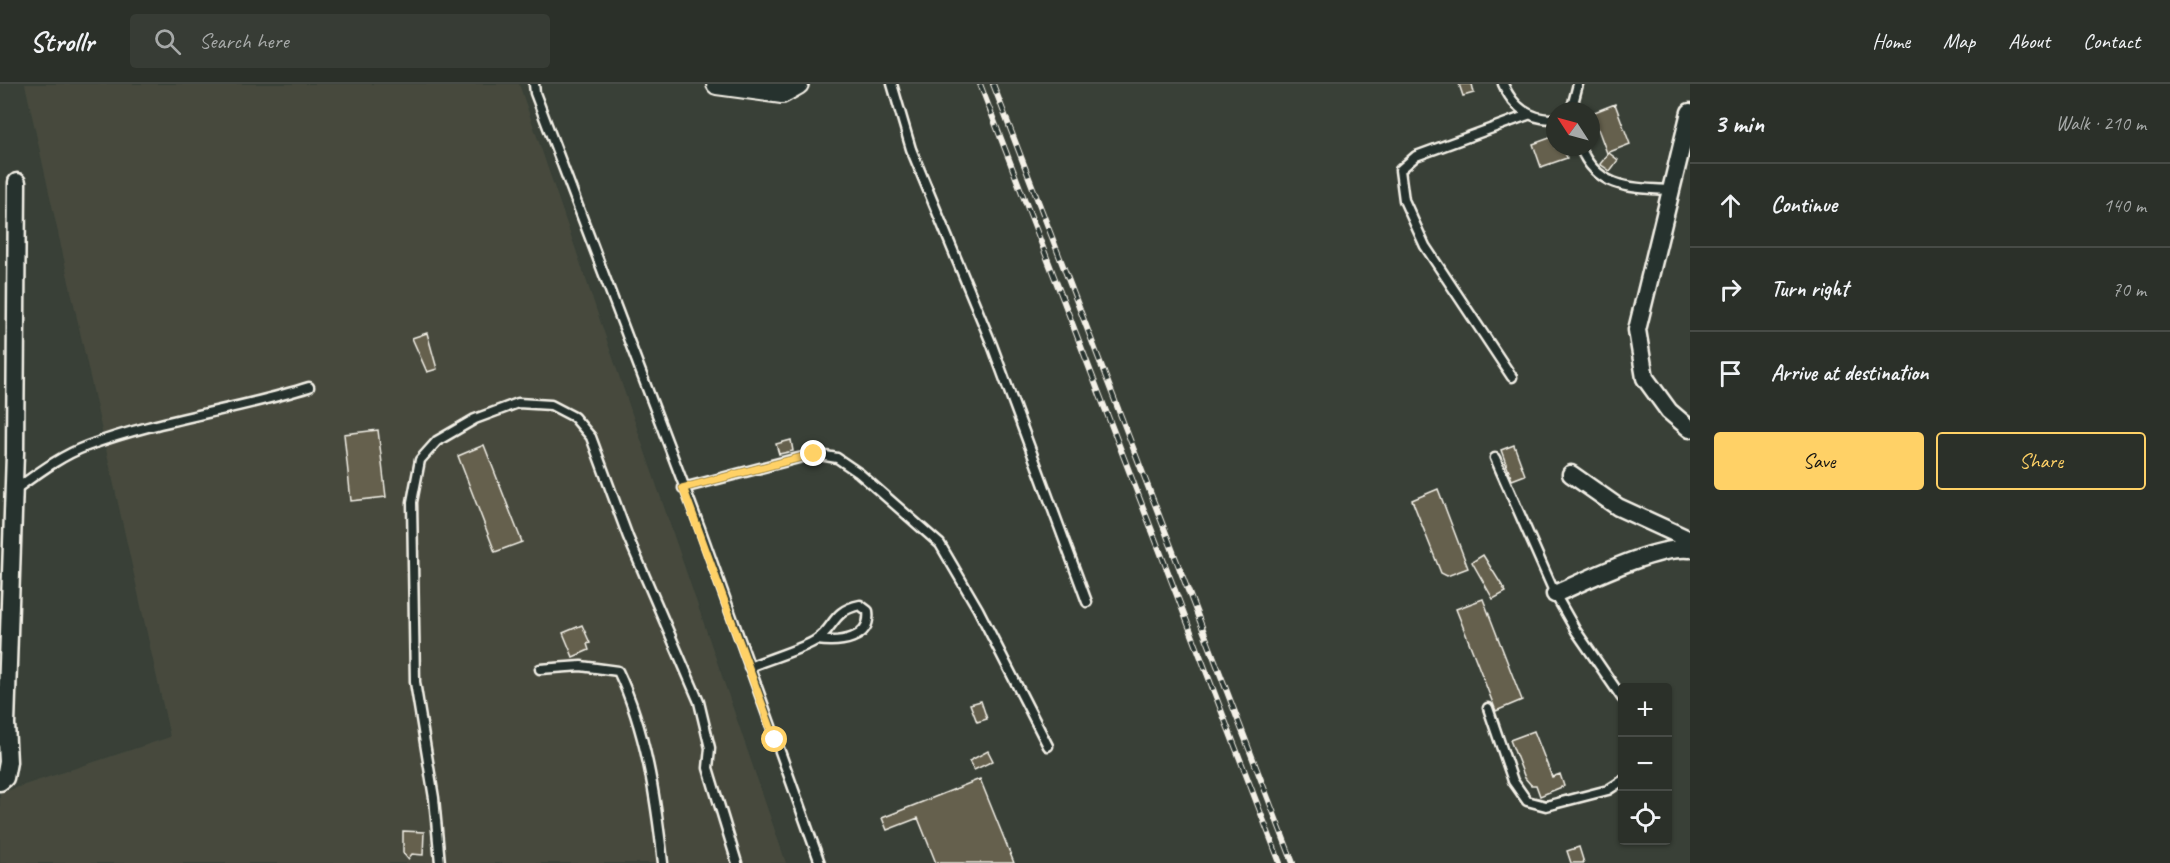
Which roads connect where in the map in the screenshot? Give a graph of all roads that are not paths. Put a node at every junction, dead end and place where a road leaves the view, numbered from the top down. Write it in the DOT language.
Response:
graph roads {
  1 [pos="534,84"];
  2 [pos="717,84"];
  3 [pos="798,84"];
  4 [pos="891,84"];
  5 [pos="1503,84"];
  6 [pos="1578,84"];
  7 [pos="1573,102"];
  8 [pos="1690,112"];
  9 [pos="1528,115"];
  10 [pos="1546,118"];
  11 [pos="1584,156"];
  12 [pos="17,182"];
  13 [pos="1671,190"];
  14 [pos="1512,377"];
  15 [pos="309,387"];
  16 [pos="1690,429"];
  17 [pos="1495,458"];
  18 [pos="1571,474"];
  19 [pos="683,488"];
  20 [pos="13,491"];
  21 [pos="1689,546"];
  22 [pos="1555,594"];
  23 [pos="1088,602"];
  24 [pos="817,640"];
  25 [pos="749,667"];
  26 [pos="540,669"];
  27 [pos="1618,691"];
  28 [pos="1488,708"];
  29 [pos="1048,746"];
  30 [pos="0,782"];
  31 [pos="1618,785"];
  32 [pos="440,863"];
  33 [pos="663,863"];
  34 [pos="737,863"];
  35 [pos="820,863"];
  1 -- 19 [label="lane"];
  2 -- 3 [label="street"];
  4 -- 23 [label="lane"];
  5 -- 9 [label="lane"];
  6 -- 7 [label="lane"];
  8 -- 13 [label="street"];
  9 -- 10 [label="lane"];
  9 -- 14 [label="lane"];
  11 -- 13 [label="lane"];
  12 -- 20 [label="street"];
  13 -- 16 [label="street"];
  15 -- 20 [label="lane"];
  17 -- 22 [label="lane"];
  18 -- 21 [label="street"];
  19 -- 25 [label="lane"];
  19 -- 29 [label="lane"];
  20 -- 30 [label="street"];
  21 -- 22 [label="street"];
  22 -- 27 [label="lane"];
  24 -- 24 [label="lane"];
  24 -- 25 [label="lane"];
  25 -- 35 [label="lane"];
  26 -- 33 [label="lane"];
  28 -- 31 [label="lane"];
  32 -- 34 [label="lane"];
}
